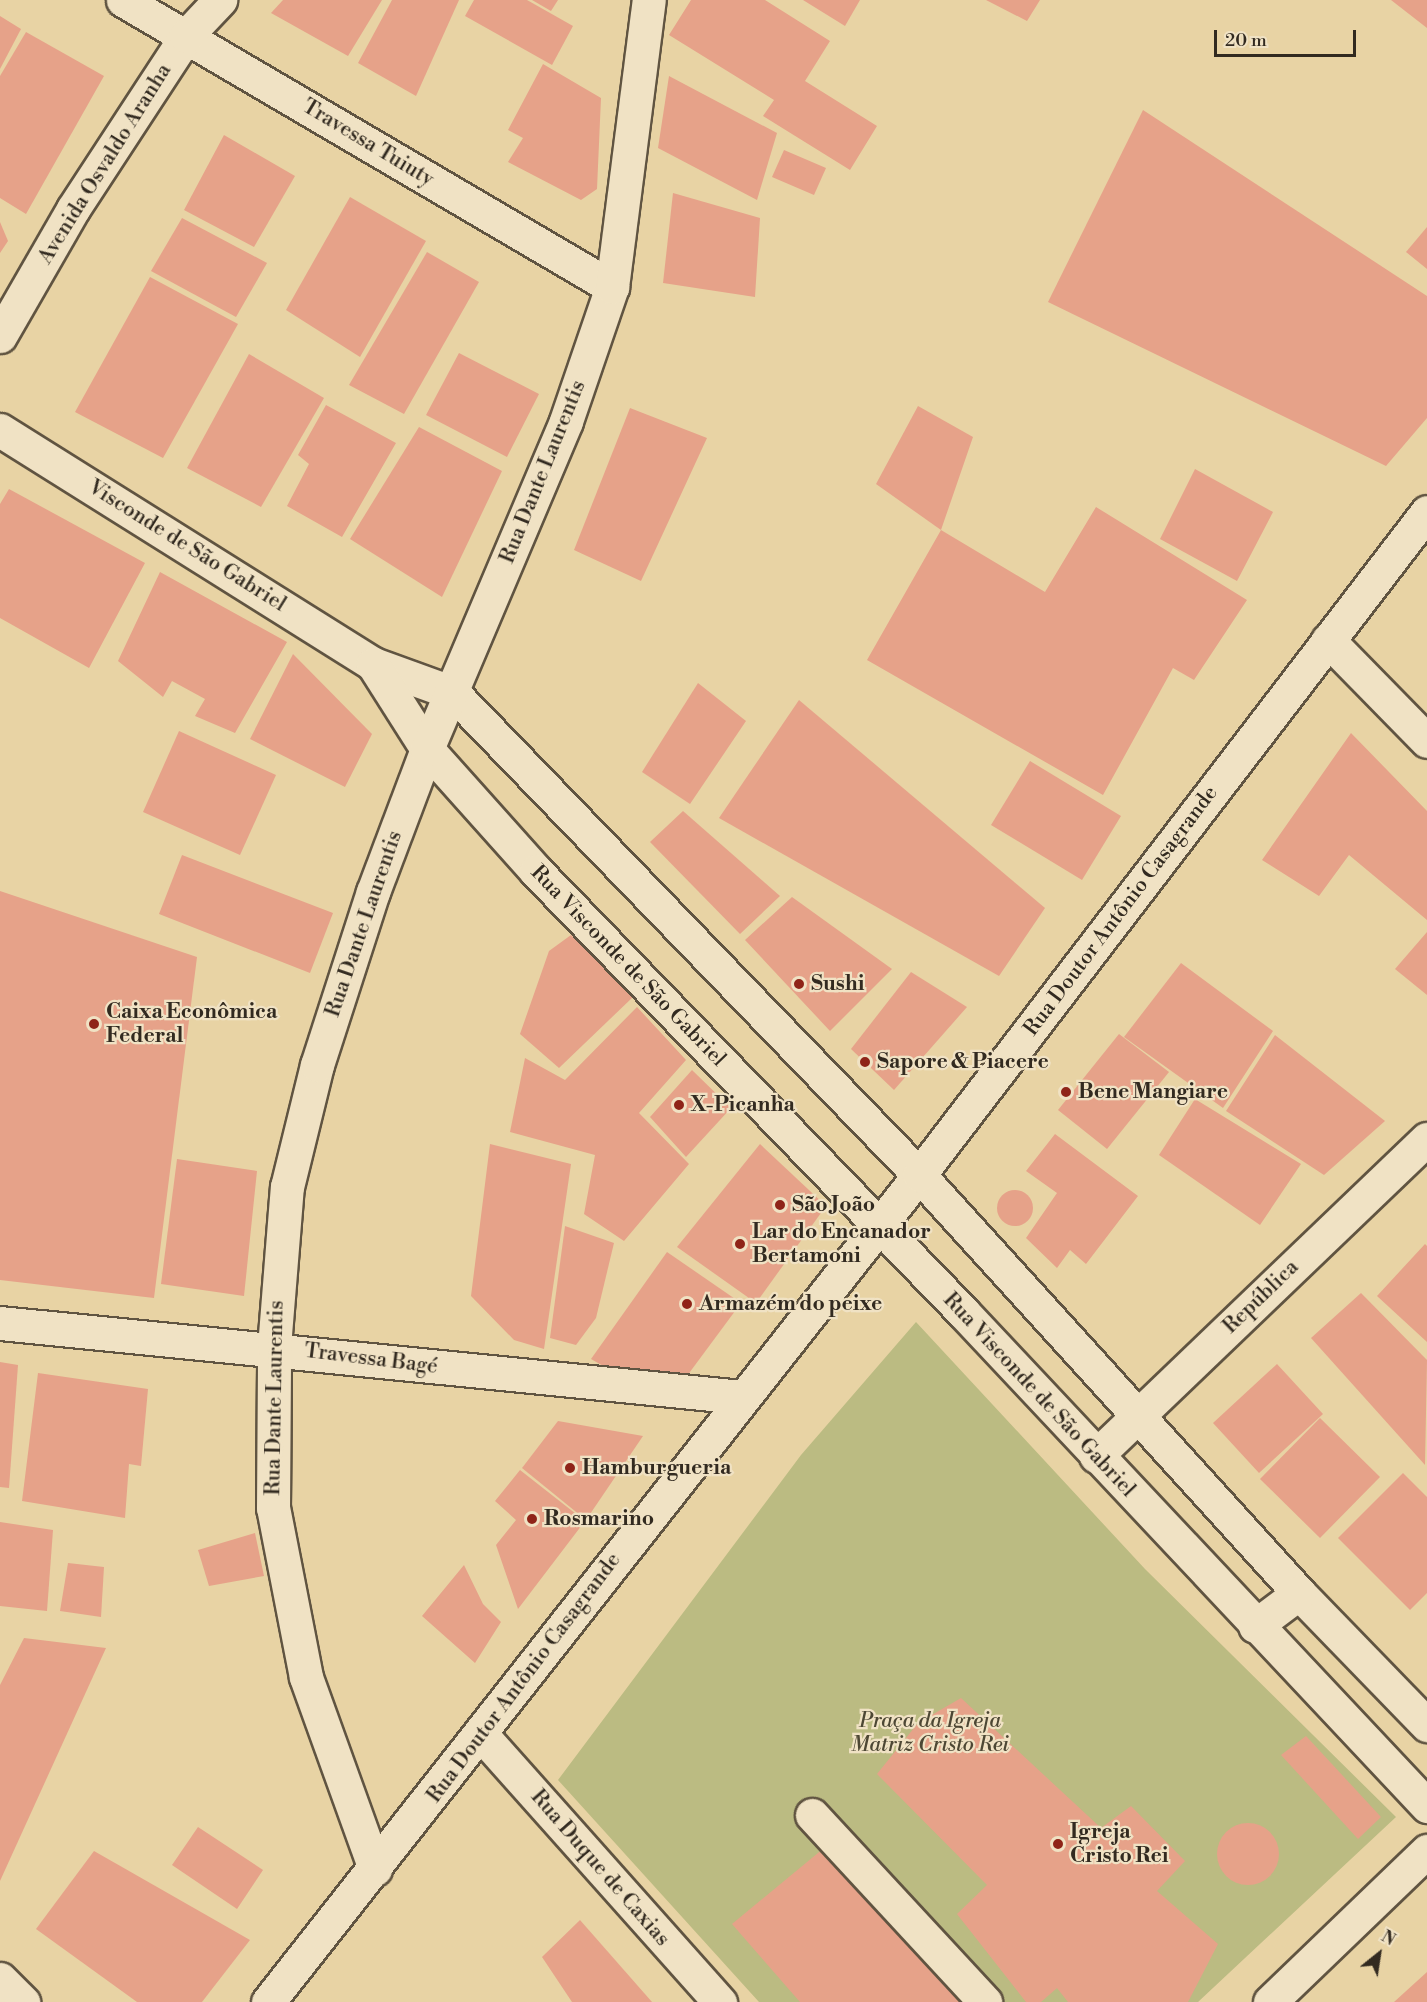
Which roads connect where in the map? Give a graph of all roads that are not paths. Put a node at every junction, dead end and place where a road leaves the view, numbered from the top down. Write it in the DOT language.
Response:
graph roads {
  1 [pos="123,0"];
  2 [pos="220,0"];
  3 [pos="649,0"];
  4 [pos="186,36"];
  5 [pos="612,287"];
  6 [pos="0,336"];
  7 [pos="0,430"];
  8 [pos="1427,512"];
  9 [pos="1328,640"];
  10 [pos="373,664"];
  11 [pos="453,693"];
  12 [pos="1427,741"];
  13 [pos="427,749"];
  14 [pos="1427,1139"];
  15 [pos="919,1175"];
  16 [pos="877,1226"];
  17 [pos="0,1323"];
  18 [pos="273,1347"];
  19 [pos="742,1397"];
  20 [pos="1137,1417"];
  21 [pos="1096,1456"];
  22 [pos="1299,1593"];
  23 [pos="1255,1626"];
  24 [pos="1427,1725"];
  25 [pos="480,1732"];
  26 [pos="1427,1806"];
  27 [pos="812,1815"];
  28 [pos="1427,1851"];
  29 [pos="375,1869"];
  30 [pos="0,1979"];
  31 [pos="23,2002"];
  32 [pos="268,2002"];
  33 [pos="720,2002"];
  34 [pos="985,2002"];
  35 [pos="1270,2002"];
  1 -- 4 [label="street, Travessa Tuiuty"];
  2 -- 4 [label="street, Avenida Osvaldo Aranha"];
  3 -- 5 [label="street, Rua Dante Laurentis"];
  4 -- 5 [label="street, Travessa Tuiuty"];
  4 -- 6 [label="street, Avenida Osvaldo Aranha"];
  5 -- 11 [label="street, Rua Dante Laurentis"];
  7 -- 10 [label="street, Visconde de São Gabriel"];
  8 -- 9 [label="street, Rua Doutor Antônio Casagrande"];
  9 -- 12 [label="street"];
  9 -- 15 [label="street, Rua Doutor Antônio Casagrande"];
  10 -- 11 [label="street, Visconde de São Gabriel"];
  10 -- 13 [label="street, Visconde de São Gabriel"];
  11 -- 13 [label="street, Rua Dante Laurentis"];
  11 -- 15 [label="street"];
  13 -- 16 [label="street, Rua Visconde de São Gabriel"];
  13 -- 18 [label="street, Rua Dante Laurentis"];
  14 -- 20 [label="street, República"];
  15 -- 16 [label="street, Rua Doutor Antônio Casagrande"];
  15 -- 20 [label="street"];
  16 -- 19 [label="street, Rua Doutor Antônio Casagrande"];
  16 -- 21 [label="street, Rua Visconde de São Gabriel"];
  17 -- 18 [label="street, Travessa Bagé"];
  18 -- 19 [label="street, Travessa Bagé"];
  18 -- 29 [label="street, Rua Dante Laurentis"];
  19 -- 25 [label="street, Rua Doutor Antônio Casagrande"];
  20 -- 21 [label="street, República"];
  20 -- 22 [label="street"];
  21 -- 23 [label="street, Rua Visconde de São Gabriel"];
  22 -- 23 [label="street"];
  22 -- 24 [label="street"];
  23 -- 26 [label="street, Rua Visconde de São Gabriel"];
  25 -- 29 [label="street, Rua Doutor Antônio Casagrande"];
  25 -- 33 [label="street, Rua Duque de Caxias"];
  27 -- 34 [label="street"];
  28 -- 35 [label="street"];
  29 -- 32 [label="street, Rua Doutor Antônio Casagrande"];
  30 -- 31 [label="street"];
}
